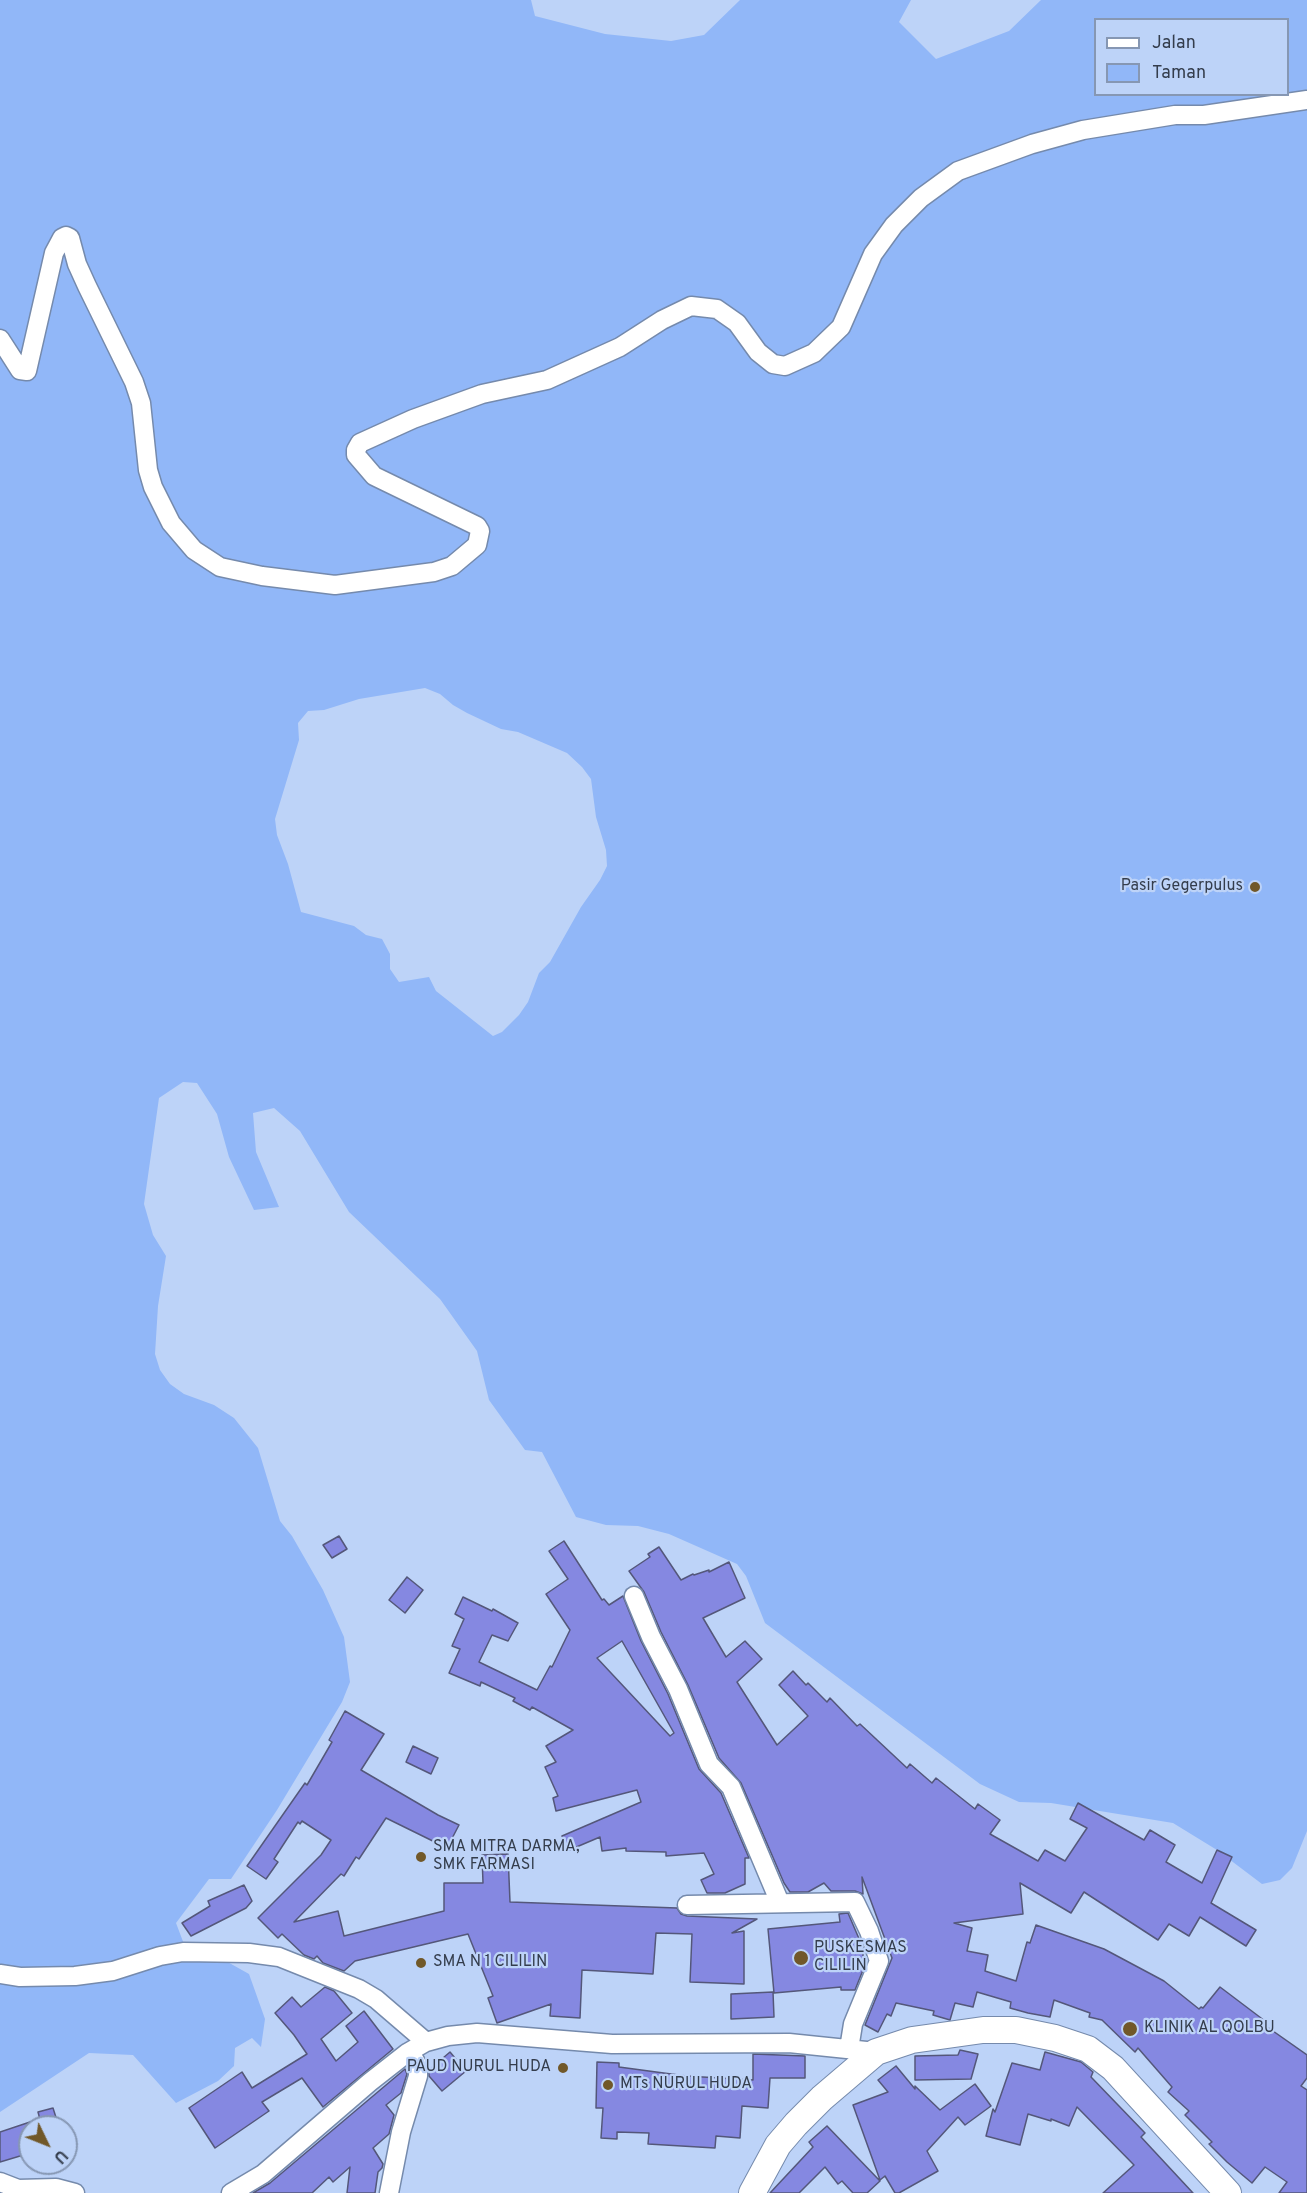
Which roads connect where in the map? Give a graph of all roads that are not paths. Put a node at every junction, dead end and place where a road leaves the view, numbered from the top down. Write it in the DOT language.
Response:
graph roads {
  1 [pos="1307,100"];
  2 [pos="0,339"];
  3 [pos="634,1596"];
  4 [pos="780,1903"];
  5 [pos="687,1905"];
  6 [pos="0,1974"];
  7 [pos="426,2042"];
  8 [pos="849,2049"];
  9 [pos="876,2052"];
  10 [pos="407,2053"];
  11 [pos="0,2182"];
  12 [pos="75,2193"];
  13 [pos="231,2193"];
  14 [pos="388,2193"];
  15 [pos="752,2193"];
  16 [pos="1228,2193"];
  1 -- 2 [label="street"];
  3 -- 4 [label="street"];
  4 -- 5 [label="street"];
  4 -- 8 [label="street"];
  6 -- 7 [label="street"];
  7 -- 8 [label="street"];
  7 -- 10 [label="street"];
  8 -- 9 [label="street"];
  9 -- 15 [label="main road"];
  9 -- 16 [label="main road"];
  10 -- 13 [label="street"];
  10 -- 14 [label="street"];
  11 -- 12 [label="street"];
}
